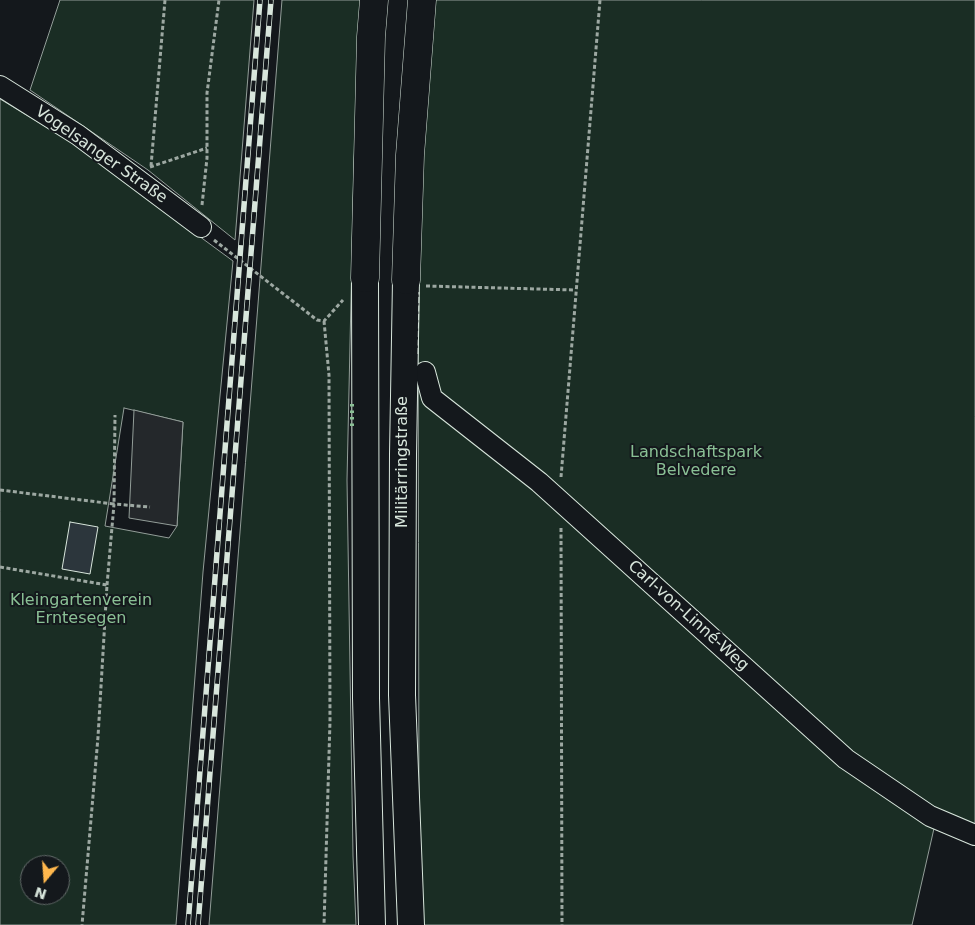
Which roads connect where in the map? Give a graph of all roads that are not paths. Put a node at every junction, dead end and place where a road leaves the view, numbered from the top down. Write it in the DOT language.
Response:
graph roads {
  1 [pos="374,0"];
  2 [pos="422,0"];
  3 [pos="0,86"];
  4 [pos="200,227"];
  5 [pos="366,278"];
  6 [pos="416,283"];
  7 [pos="425,372"];
  8 [pos="975,835"];
  9 [pos="372,925"];
  10 [pos="412,925"];
  1 -- 5 [label="highway"];
  2 -- 6 [label="highway, Militärringstraße"];
  3 -- 4 [label="street, Vogelsanger Straße"];
  5 -- 9 [label="main road"];
  6 -- 10 [label="main road, Militärringstraße"];
  7 -- 8 [label="street, Carl-von-Linné-Weg"];
}
